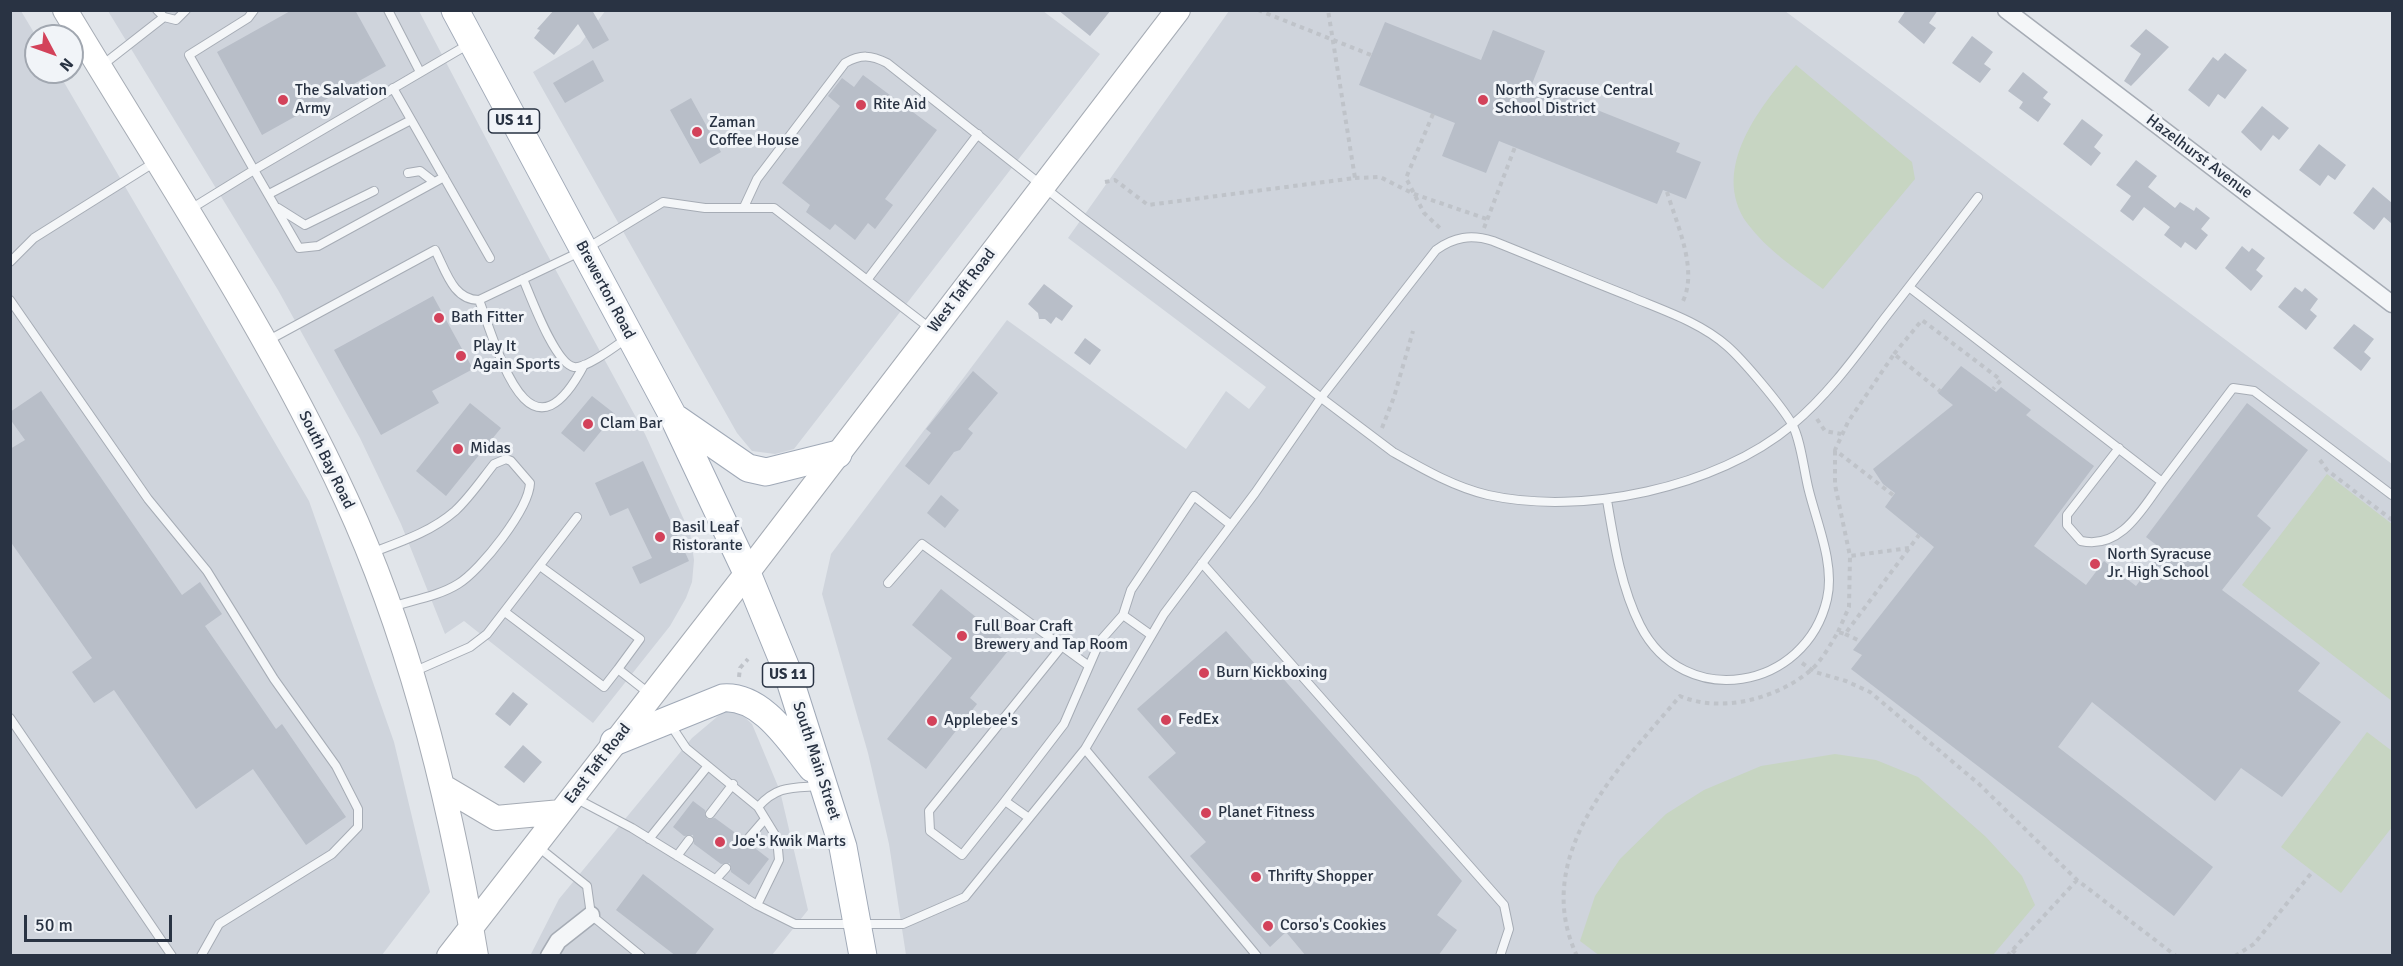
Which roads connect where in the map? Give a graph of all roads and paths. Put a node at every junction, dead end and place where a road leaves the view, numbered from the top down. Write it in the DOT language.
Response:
graph roads {
  1 [pos="65,10"];
  2 [pos="186,10"];
  3 [pos="254,10"];
  4 [pos="388,10"];
  5 [pos="1178,10"];
  6 [pos="1258,10"];
  7 [pos="1329,10"];
  8 [pos="2006,10"];
  9 [pos="457,11"];
  10 [pos="160,14"];
  11 [pos="1333,40"];
  12 [pos="472,42"];
  13 [pos="1371,55"];
  14 [pos="99,67"];
  15 [pos="420,72"];
  16 [pos="393,88"];
  17 [pos="1433,114"];
  18 [pos="411,120"];
  19 [pos="978,134"];
  20 [pos="1515,147"];
  21 [pos="155,161"];
  22 [pos="254,170"];
  23 [pos="408,172"];
  24 [pos="444,177"];
  25 [pos="1355,178"];
  26 [pos="434,182"];
  27 [pos="1105,182"];
  28 [pos="1042,186"];
  29 [pos="374,191"];
  30 [pos="1667,192"];
  31 [pos="269,194"];
  32 [pos="1414,194"];
  33 [pos="1978,197"];
  34 [pos="744,207"];
  35 [pos="278,208"];
  36 [pos="187,211"];
  37 [pos="1487,219"];
  38 [pos="1481,237"];
  39 [pos="1447,243"];
  40 [pos="584,250"];
  41 [pos="490,258"];
  42 [pos="10,262"];
  43 [pos="523,279"];
  44 [pos="867,280"];
  45 [pos="1909,287"];
  46 [pos="10,300"];
  47 [pos="479,300"];
  48 [pos="2392,304"];
  49 [pos="1676,316"];
  50 [pos="932,330"];
  51 [pos="1413,332"];
  52 [pos="630,336"];
  53 [pos="264,343"];
  54 [pos="1894,354"];
  55 [pos="584,365"];
  56 [pos="1993,389"];
  57 [pos="1940,391"];
  58 [pos="1320,399"];
  59 [pos="1809,408"];
  60 [pos="673,416"];
  61 [pos="1792,425"];
  62 [pos="1841,434"];
  63 [pos="1376,440"];
  64 [pos="2321,442"];
  65 [pos="2119,448"];
  66 [pos="1835,450"];
  67 [pos="838,454"];
  68 [pos="2162,482"];
  69 [pos="1893,495"];
  70 [pos="2392,495"];
  71 [pos="1607,500"];
  72 [pos="577,516"];
  73 [pos="2392,520"];
  74 [pos="1231,525"];
  75 [pos="1919,535"];
  76 [pos="1909,548"];
  77 [pos="369,554"];
  78 [pos="1850,556"];
  79 [pos="1202,563"];
  80 [pos="540,566"];
  81 [pos="747,573"];
  82 [pos="888,583"];
  83 [pos="388,608"];
  84 [pos="506,612"];
  85 [pos="1123,615"];
  86 [pos="1838,632"];
  87 [pos="1845,634"];
  88 [pos="1151,635"];
  89 [pos="1860,641"];
  90 [pos="1062,646"];
  91 [pos="1793,657"];
  92 [pos="748,659"];
  93 [pos="1089,666"];
  94 [pos="618,669"];
  95 [pos="1811,670"];
  96 [pos="410,674"];
  97 [pos="738,680"];
  98 [pos="651,695"];
  99 [pos="10,718"];
  100 [pos="668,721"];
  101 [pos="614,742"];
  102 [pos="1085,749"];
  103 [pos="707,767"];
  104 [pos="823,783"];
  105 [pos="733,784"];
  106 [pos="442,786"];
  107 [pos="1005,801"];
  108 [pos="567,804"];
  109 [pos="758,807"];
  110 [pos="710,814"];
  111 [pos="1029,818"];
  112 [pos="765,819"];
  113 [pos="649,839"];
  114 [pos="689,840"];
  115 [pos="746,841"];
  116 [pos="536,846"];
  117 [pos="677,856"];
  118 [pos="726,867"];
  119 [pos="2313,871"];
  120 [pos="716,879"];
  121 [pos="2077,880"];
  122 [pos="757,905"];
  123 [pos="591,915"];
  124 [pos="858,922"];
  125 [pos="472,926"];
  126 [pos="2012,950"];
  127 [pos="172,956"];
  128 [pos="201,956"];
  129 [pos="449,956"];
  130 [pos="476,956"];
  131 [pos="549,956"];
  132 [pos="641,956"];
  133 [pos="863,956"];
  134 [pos="1257,956"];
  135 [pos="1500,956"];
  136 [pos="1577,956"];
  137 [pos="2007,956"];
  138 [pos="2019,956"];
  139 [pos="2176,956"];
  140 [pos="2235,956"];
  1 -- 14 [label="main road, South Bay Road"];
  2 -- 10 [label="lane"];
  3 -- 22 [label="lane"];
  4 -- 15 [label="lane"];
  5 -- 28 [label="main road, West Taft Road"];
  6 -- 11 [label="path"];
  7 -- 11 [label="path"];
  8 -- 48 [label="street, Hazelhurst Avenue"];
  9 -- 12 [label="main road, Brewerton Road / US 11"];
  10 -- 14 [label="lane"];
  11 -- 13 [label="path"];
  11 -- 25 [label="path"];
  12 -- 15 [label="lane"];
  12 -- 40 [label="main road, Brewerton Road / US 11"];
  14 -- 21 [label="main road, South Bay Road"];
  15 -- 16 [label="lane"];
  16 -- 18 [label="lane"];
  16 -- 22 [label="lane"];
  17 -- 32 [label="path"];
  18 -- 24 [label="lane"];
  18 -- 31 [label="lane"];
  19 -- 28 [label="lane"];
  19 -- 34 [label="lane"];
  19 -- 44 [label="lane"];
  20 -- 37 [label="path"];
  21 -- 36 [label="main road, South Bay Road"];
  21 -- 42 [label="lane"];
  22 -- 31 [label="lane"];
  22 -- 36 [label="lane"];
  23 -- 26 [label="lane"];
  24 -- 26 [label="lane"];
  24 -- 41 [label="lane"];
  25 -- 27 [label="path"];
  25 -- 32 [label="path"];
  26 -- 35 [label="lane"];
  28 -- 50 [label="main road, West Taft Road"];
  28 -- 58 [label="lane"];
  29 -- 35 [label="lane"];
  30 -- 49 [label="path"];
  31 -- 35 [label="lane"];
  32 -- 37 [label="path"];
  32 -- 39 [label="path"];
  33 -- 45 [label="lane"];
  34 -- 40 [label="lane"];
  34 -- 44 [label="lane"];
  36 -- 53 [label="main road, South Bay Road"];
  37 -- 38 [label="path"];
  38 -- 39 [label="lane"];
  38 -- 49 [label="lane"];
  39 -- 58 [label="lane"];
  40 -- 43 [label="lane"];
  40 -- 52 [label="main road, Brewerton Road / US 11"];
  43 -- 47 [label="lane"];
  43 -- 55 [label="lane"];
  44 -- 50 [label="lane"];
  45 -- 59 [label="lane"];
  45 -- 65 [label="lane"];
  46 -- 128 [label="lane"];
  47 -- 53 [label="lane"];
  47 -- 55 [label="lane"];
  49 -- 61 [label="lane"];
  50 -- 67 [label="main road, West Taft Road"];
  51 -- 63 [label="path"];
  52 -- 55 [label="lane"];
  52 -- 60 [label="main road, Brewerton Road / US 11"];
  53 -- 77 [label="main road, South Bay Road"];
  54 -- 56 [label="path"];
  54 -- 57 [label="path"];
  54 -- 62 [label="path"];
  58 -- 63 [label="lane"];
  58 -- 74 [label="lane"];
  59 -- 61 [label="lane"];
  59 -- 62 [label="path"];
  60 -- 67 [label="main road"];
  60 -- 81 [label="main road, Brewerton Road / US 11"];
  61 -- 71 [label="lane"];
  61 -- 91 [label="lane"];
  62 -- 66 [label="path"];
  63 -- 71 [label="lane"];
  64 -- 68 [label="lane"];
  64 -- 70 [label="lane"];
  64 -- 73 [label="path"];
  65 -- 68 [label="lane"];
  65 -- 68 [label="lane"];
  66 -- 69 [label="path"];
  66 -- 78 [label="path"];
  67 -- 81 [label="main road, West Taft Road"];
  71 -- 91 [label="lane"];
  72 -- 80 [label="lane"];
  74 -- 79 [label="lane"];
  74 -- 85 [label="lane"];
  75 -- 76 [label="path"];
  76 -- 78 [label="path"];
  76 -- 87 [label="path"];
  77 -- 83 [label="main road, South Bay Road"];
  77 -- 83 [label="lane"];
  78 -- 86 [label="path"];
  79 -- 88 [label="lane"];
  79 -- 135 [label="lane"];
  80 -- 84 [label="lane"];
  80 -- 94 [label="lane"];
  81 -- 98 [label="main road, East Taft Road"];
  81 -- 104 [label="main road, South Main Street / US 11"];
  82 -- 90 [label="lane"];
  83 -- 96 [label="main road, South Bay Road"];
  84 -- 94 [label="lane"];
  84 -- 96 [label="lane"];
  85 -- 88 [label="lane"];
  85 -- 93 [label="lane"];
  86 -- 87 [label="path"];
  86 -- 95 [label="path"];
  87 -- 89 [label="path"];
  88 -- 102 [label="lane"];
  90 -- 93 [label="lane"];
  90 -- 107 [label="lane"];
  91 -- 95 [label="path"];
  92 -- 97 [label="path"];
  93 -- 107 [label="lane"];
  94 -- 98 [label="lane"];
  95 -- 121 [label="path"];
  95 -- 136 [label="path"];
  96 -- 106 [label="main road, South Bay Road"];
  98 -- 101 [label="main road, East Taft Road"];
  99 -- 127 [label="lane"];
  100 -- 101 [label="main road"];
  100 -- 103 [label="lane"];
  100 -- 104 [label="main road"];
  101 -- 108 [label="main road, East Taft Road"];
  102 -- 111 [label="lane"];
  102 -- 134 [label="lane"];
  103 -- 105 [label="lane"];
  103 -- 113 [label="lane"];
  104 -- 109 [label="lane"];
  104 -- 124 [label="main road, South Main Street / US 11"];
  105 -- 109 [label="lane"];
  105 -- 110 [label="lane"];
  106 -- 108 [label="main road"];
  106 -- 125 [label="main road, South Bay Road"];
  107 -- 111 [label="lane"];
  108 -- 113 [label="lane"];
  108 -- 116 [label="main road, East Taft Road"];
  109 -- 112 [label="lane"];
  111 -- 124 [label="lane"];
  112 -- 115 [label="lane"];
  112 -- 122 [label="lane"];
  113 -- 117 [label="lane"];
  114 -- 117 [label="lane"];
  116 -- 123 [label="lane"];
  116 -- 125 [label="main road, East Taft Road"];
  117 -- 120 [label="lane"];
  118 -- 120 [label="lane"];
  119 -- 140 [label="path"];
  120 -- 122 [label="lane"];
  121 -- 126 [label="path"];
  121 -- 139 [label="path"];
  122 -- 124 [label="lane"];
  123 -- 131 [label="street"];
  123 -- 132 [label="lane"];
  124 -- 133 [label="main road, South Main Street / US 11"];
  125 -- 129 [label="main road, East Taft Road"];
  125 -- 130 [label="main road, South Bay Road"];
  126 -- 137 [label="path"];
  126 -- 138 [label="path"];
}
